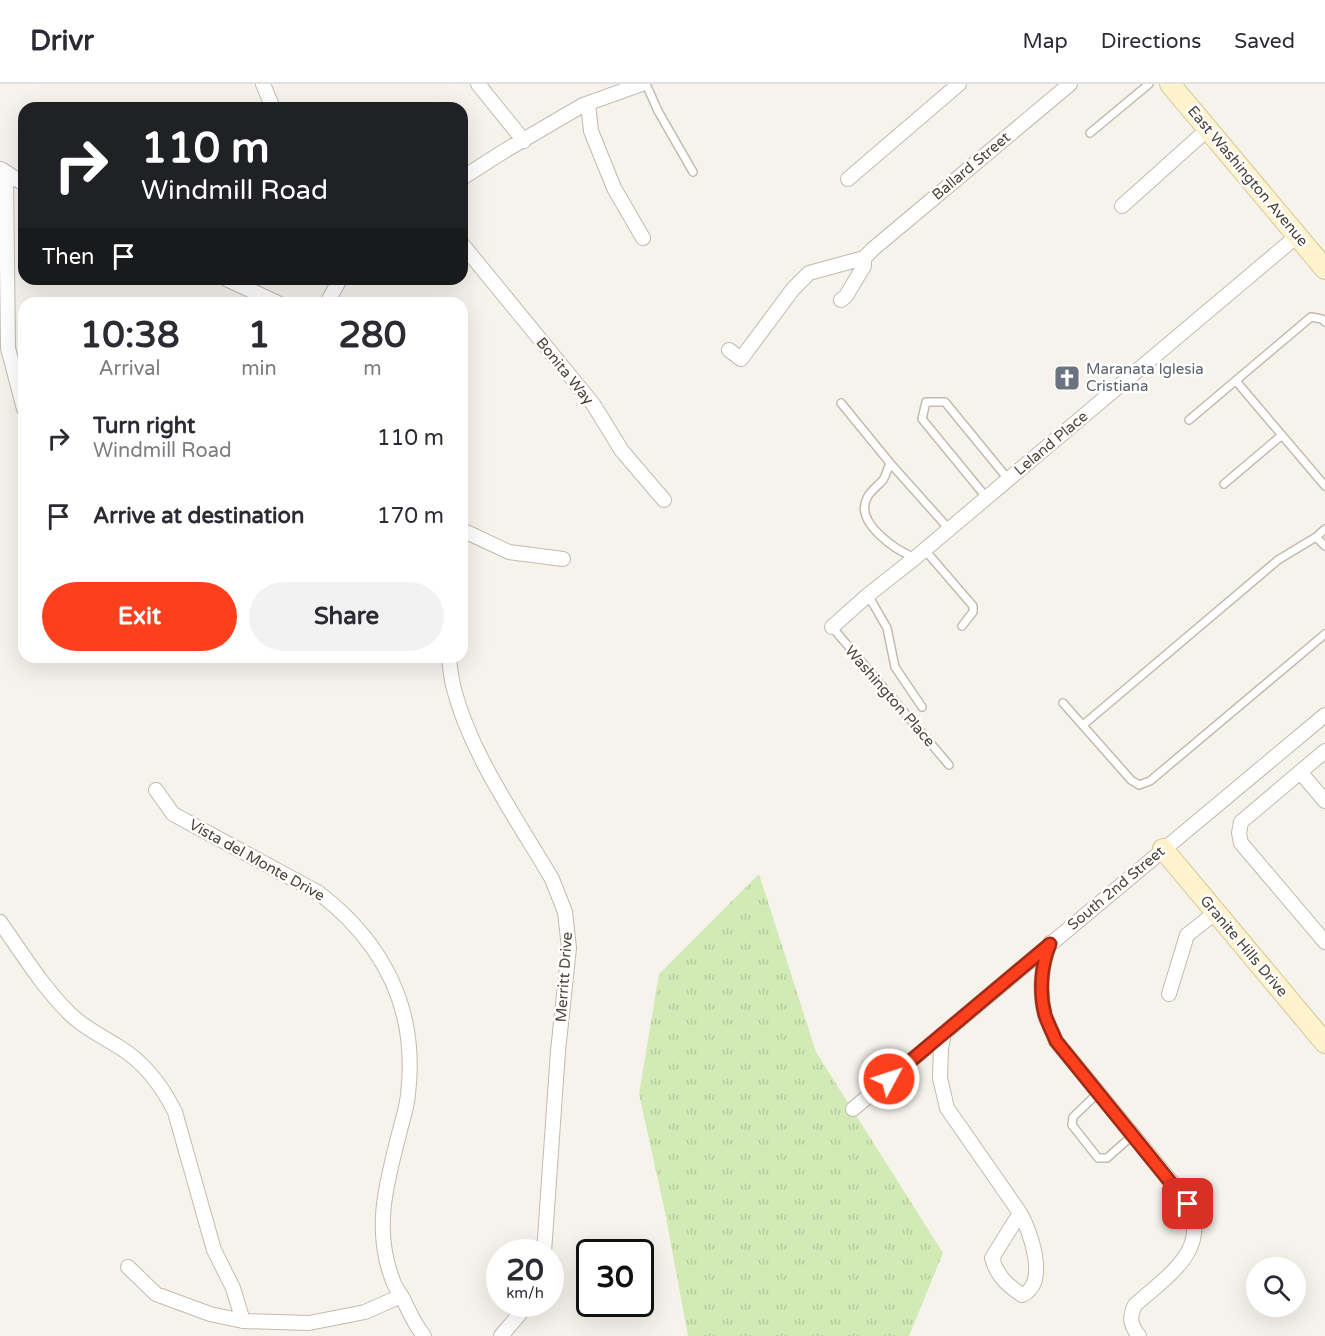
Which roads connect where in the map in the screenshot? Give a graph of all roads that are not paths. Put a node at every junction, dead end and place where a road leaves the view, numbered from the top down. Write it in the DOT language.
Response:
graph roads {
  1 [pos="263,84"];
  2 [pos="478,84"];
  3 [pos="642,84"];
  4 [pos="646,84"];
  5 [pos="959,84"];
  6 [pos="1070,84"];
  7 [pos="1149,84"];
  8 [pos="1170,84"];
  9 [pos="270,102"];
  10 [pos="588,104"];
  11 [pos="1208,129"];
  12 [pos="1090,133"];
  13 [pos="524,141"];
  14 [pos="3,170"];
  15 [pos="693,172"];
  16 [pos="468,174"];
  17 [pos="848,179"];
  18 [pos="18,180"];
  19 [pos="1122,206"];
  20 [pos="1297,236"];
  21 [pos="643,238"];
  22 [pos="468,251"];
  23 [pos="868,254"];
  24 [pos="1325,269"];
  25 [pos="239,285"];
  26 [pos="265,297"];
  27 [pos="841,300"];
  28 [pos="1325,322"];
  29 [pos="729,350"];
  30 [pos="1236,381"];
  31 [pos="18,386"];
  32 [pos="842,403"];
  33 [pos="1190,420"];
  34 [pos="1282,435"];
  35 [pos="890,463"];
  36 [pos="1008,479"];
  37 [pos="1224,483"];
  38 [pos="1325,486"];
  39 [pos="986,498"];
  40 [pos="664,500"];
  41 [pos="949,529"];
  42 [pos="1325,529"];
  43 [pos="468,533"];
  44 [pos="1316,537"];
  45 [pos="1325,546"];
  46 [pos="920,554"];
  47 [pos="563,559"];
  48 [pos="868,595"];
  49 [pos="962,626"];
  50 [pos="832,627"];
  51 [pos="1325,634"];
  52 [pos="450,663"];
  53 [pos="1064,703"];
  54 [pos="922,707"];
  55 [pos="1325,715"];
  56 [pos="1083,725"];
  57 [pos="1325,751"];
  58 [pos="949,765"];
  59 [pos="1300,772"];
  60 [pos="156,790"];
  61 [pos="1325,801"];
  62 [pos="1163,849"];
  63 [pos="1215,912"];
  64 [pos="0,921"];
  65 [pos="1325,942"];
  66 [pos="1050,944"];
  67 [pos="1169,994"];
  68 [pos="944,1033"];
  69 [pos="1325,1043"];
  70 [pos="1098,1093"];
  71 [pos="853,1109"];
  72 [pos="1133,1135"];
  73 [pos="1020,1213"];
  74 [pos="545,1239"];
  75 [pos="128,1267"];
  76 [pos="401,1296"];
  77 [pos="517,1317"];
  78 [pos="243,1321"];
  79 [pos="424,1336"];
  80 [pos="501,1336"];
  81 [pos="1139,1336"];
  1 -- 9 [label="street"];
  2 -- 13 [label="street"];
  3 -- 10 [label="street"];
  4 -- 15 [label="lane"];
  5 -- 17 [label="street"];
  6 -- 23 [label="street, Ballard Street"];
  7 -- 12 [label="lane"];
  8 -- 11 [label="street, East Washington Avenue"];
  10 -- 13 [label="street"];
  10 -- 21 [label="street"];
  11 -- 19 [label="street"];
  11 -- 20 [label="street, East Washington Avenue"];
  13 -- 16 [label="street"];
  14 -- 18 [label="street"];
  14 -- 31 [label="street"];
  20 -- 24 [label="street, East Washington Avenue"];
  20 -- 36 [label="street, Leland Place"];
  22 -- 40 [label="street, Bonita Way"];
  23 -- 27 [label="street"];
  23 -- 29 [label="street"];
  25 -- 26 [label="street"];
  28 -- 30 [label="lane"];
  30 -- 33 [label="lane"];
  30 -- 34 [label="lane"];
  32 -- 35 [label="lane"];
  34 -- 37 [label="lane"];
  34 -- 38 [label="lane"];
  35 -- 41 [label="lane"];
  35 -- 46 [label="lane"];
  36 -- 39 [label="street, Leland Place"];
  36 -- 39 [label="lane"];
  39 -- 41 [label="street, Leland Place"];
  41 -- 46 [label="street, Leland Place"];
  42 -- 44 [label="lane"];
  43 -- 47 [label="street"];
  44 -- 45 [label="lane"];
  44 -- 56 [label="lane"];
  46 -- 48 [label="street, Leland Place"];
  46 -- 49 [label="lane"];
  48 -- 50 [label="street, Leland Place"];
  48 -- 54 [label="lane"];
  50 -- 58 [label="lane, Washington Place"];
  51 -- 56 [label="lane"];
  52 -- 74 [label="street, Merritt Drive"];
  53 -- 56 [label="lane"];
  55 -- 62 [label="street, South 2nd Street"];
  57 -- 59 [label="street"];
  59 -- 61 [label="street"];
  59 -- 65 [label="street"];
  60 -- 76 [label="street, Vista del Monte Drive"];
  62 -- 63 [label="street, Granite Hills Drive"];
  62 -- 66 [label="street, South 2nd Street"];
  63 -- 67 [label="street"];
  63 -- 69 [label="street, Granite Hills Drive"];
  64 -- 78 [label="street"];
  66 -- 68 [label="street, South 2nd Street"];
  66 -- 70 [label="street"];
  68 -- 71 [label="street, South 2nd Street"];
  68 -- 73 [label="street"];
  70 -- 72 [label="street"];
  70 -- 72 [label="lane"];
  72 -- 81 [label="street"];
  73 -- 73 [label="street"];
  75 -- 78 [label="street"];
  76 -- 78 [label="street"];
  76 -- 79 [label="street, Vista del Monte Drive"];
  77 -- 80 [label="street"];
}
